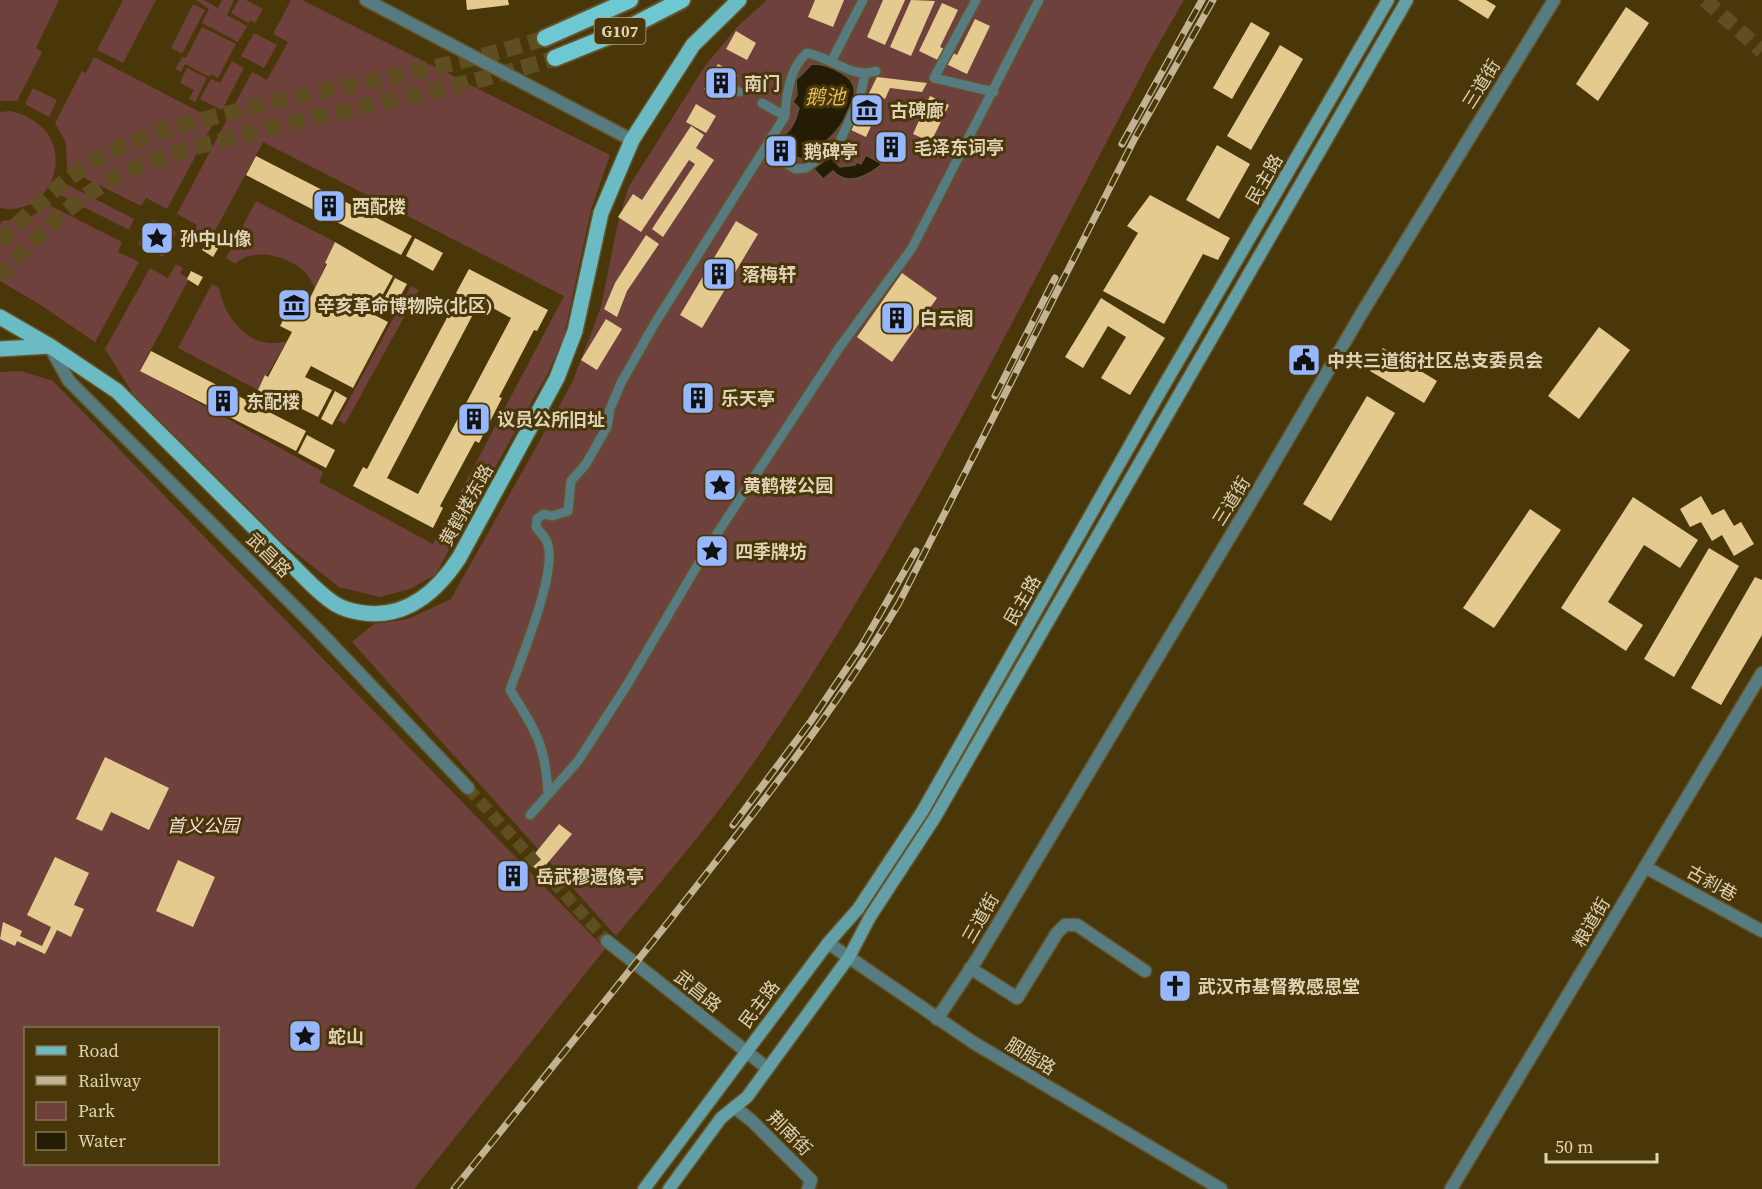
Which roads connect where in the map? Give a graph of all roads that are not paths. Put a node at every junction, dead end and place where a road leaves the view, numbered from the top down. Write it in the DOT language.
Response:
graph roads {
  1 [pos="366,0"];
  2 [pos="630,0"];
  3 [pos="682,0"];
  4 [pos="739,0"];
  5 [pos="863,0"];
  6 [pos="976,0"];
  7 [pos="1039,0"];
  8 [pos="1388,0"];
  9 [pos="1407,0"];
  10 [pos="1554,0"];
  11 [pos="544,38"];
  12 [pos="555,58"];
  13 [pos="832,60"];
  14 [pos="876,70"];
  15 [pos="865,74"];
  16 [pos="710,77"];
  17 [pos="739,92"];
  18 [pos="994,92"];
  19 [pos="762,103"];
  20 [pos="785,116"];
  21 [pos="632,140"];
  22 [pos="764,151"];
  23 [pos="0,317"];
  24 [pos="50,345"];
  25 [pos="0,349"];
  26 [pos="1762,673"];
  27 [pos="468,788"];
  28 [pos="548,795"];
  29 [pos="530,815"];
  30 [pos="1645,867"];
  31 [pos="1762,931"];
  32 [pos="607,941"];
  33 [pos="828,943"];
  34 [pos="849,957"];
  35 [pos="970,968"];
  36 [pos="1145,971"];
  37 [pos="937,1019"];
  38 [pos="745,1052"];
  39 [pos="767,1068"];
  40 [pos="734,1107"];
  41 [pos="644,1189"];
  42 [pos="669,1189"];
  43 [pos="808,1189"];
  44 [pos="1221,1189"];
  45 [pos="1452,1189"];
  1 -- 21 [label="street"];
  2 -- 11 [label="highway, G107"];
  3 -- 12 [label="highway, G107"];
  4 -- 21 [label="main road, 黄鹤楼东路"];
  5 -- 13 [label="street"];
  6 -- 18 [label="street"];
  7 -- 18 [label="street"];
  8 -- 33 [label="main road, 民主路"];
  9 -- 34 [label="main road, 民主路"];
  10 -- 35 [label="street, 三道街"];
  13 -- 15 [label="street"];
  13 -- 20 [label="street"];
  14 -- 15 [label="street"];
  15 -- 22 [label="street"];
  16 -- 17 [label="street"];
  18 -- 28 [label="street"];
  19 -- 20 [label="street"];
  20 -- 22 [label="street"];
  21 -- 24 [label="main road, 黄鹤楼东路"];
  22 -- 28 [label="street"];
  23 -- 24 [label="main road, 黄鹤楼东路"];
  24 -- 25 [label="main road"];
  24 -- 27 [label="street, 武昌路"];
  26 -- 30 [label="street, 粮道街"];
  28 -- 29 [label="street"];
  30 -- 31 [label="street, 古刹巷"];
  30 -- 45 [label="street, 粮道街"];
  32 -- 38 [label="street, 武昌路"];
  33 -- 34 [label="street, 胭脂路"];
  33 -- 38 [label="main road, 民主路"];
  34 -- 37 [label="street, 胭脂路"];
  34 -- 39 [label="main road, 民主路"];
  35 -- 36 [label="street"];
  35 -- 37 [label="street, 三道街"];
  37 -- 44 [label="street, 胭脂路"];
  38 -- 39 [label="street, 武昌路"];
  38 -- 41 [label="main road, 民主路"];
  39 -- 40 [label="main road, 民主路"];
  40 -- 42 [label="main road, 民主路"];
  40 -- 43 [label="street, 荆南街"];
}
